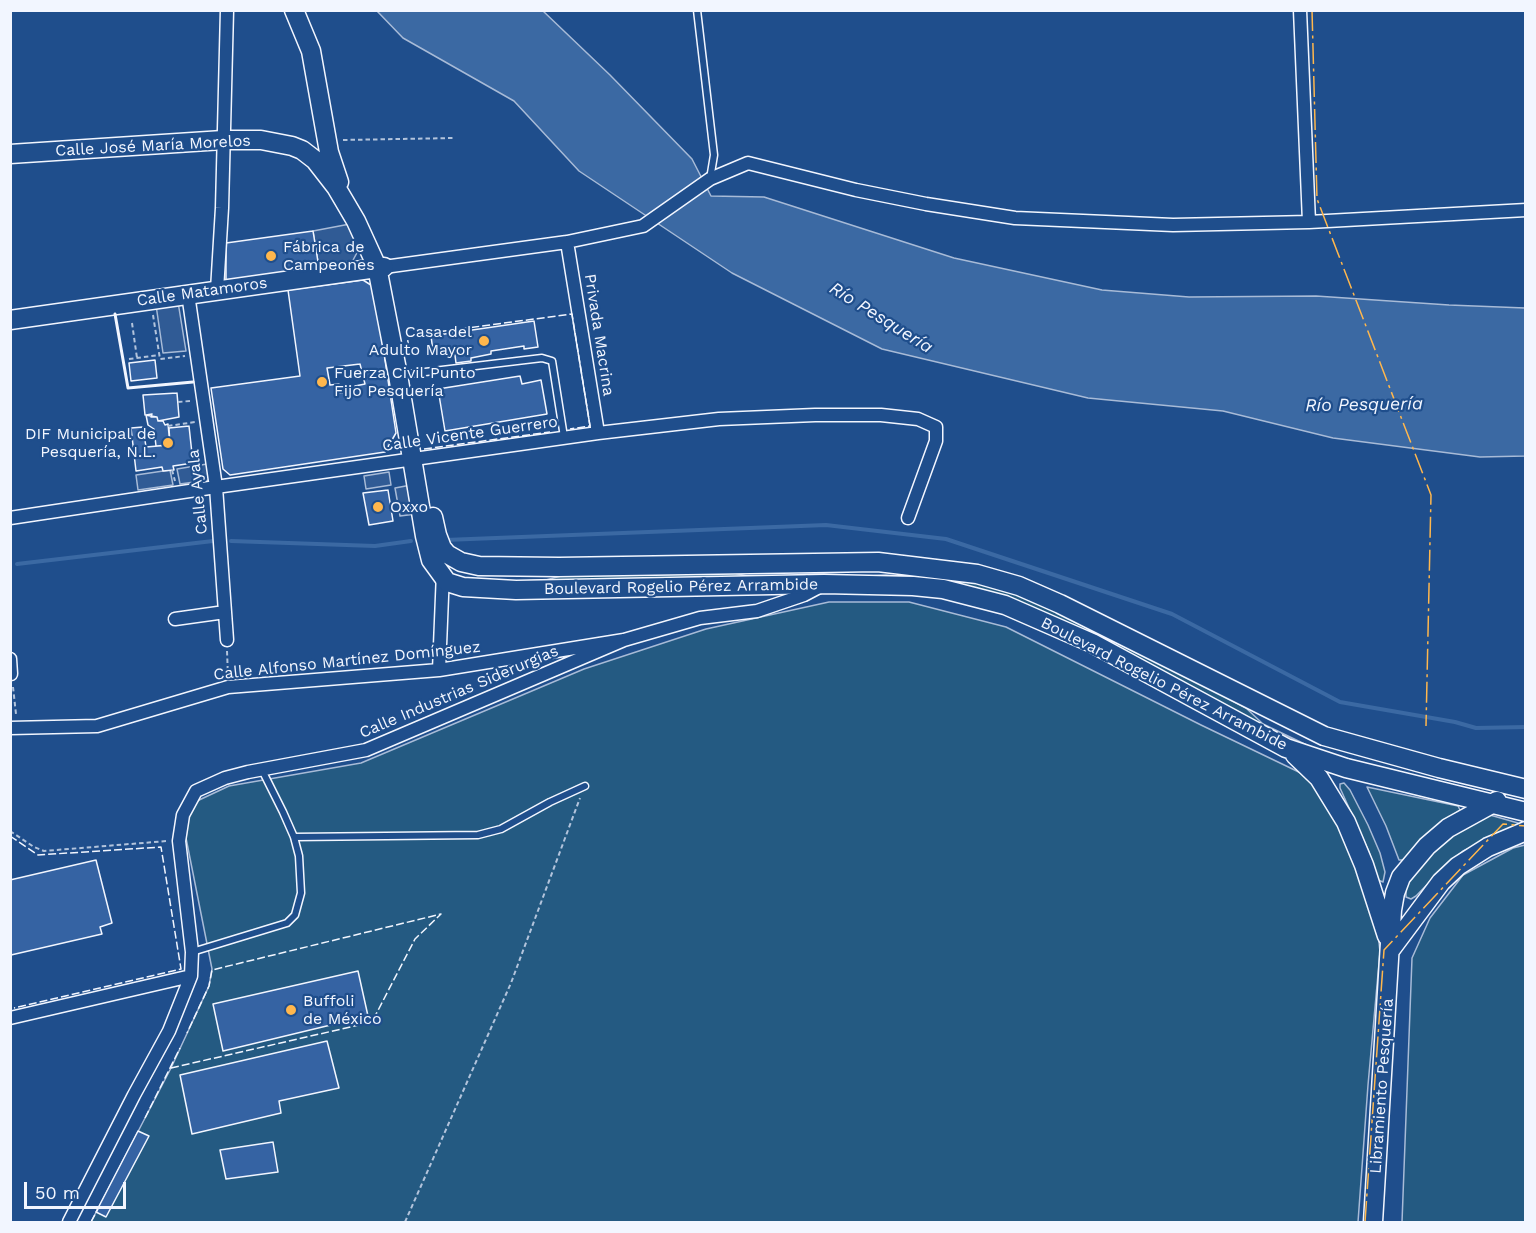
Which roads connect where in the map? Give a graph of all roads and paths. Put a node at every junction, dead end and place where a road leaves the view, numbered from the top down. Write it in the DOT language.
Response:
graph roads {
  1 [pos="227,10"];
  2 [pos="294,10"];
  3 [pos="696,10"];
  4 [pos="1300,10"];
  5 [pos="454,138"];
  6 [pos="223,140"];
  7 [pos="327,141"];
  8 [pos="10,154"];
  9 [pos="710,178"];
  10 [pos="1526,210"];
  11 [pos="1309,222"];
  12 [pos="567,242"];
  13 [pos="381,267"];
  14 [pos="217,290"];
  15 [pos="188,294"];
  16 [pos="151,300"];
  17 [pos="10,320"];
  18 [pos="132,323"];
  19 [pos="159,355"];
  20 [pos="197,355"];
  21 [pos="137,358"];
  22 [pos="129,359"];
  23 [pos="402,375"];
  24 [pos="207,421"];
  25 [pos="168,426"];
  26 [pos="598,433"];
  27 [pos="564,437"];
  28 [pos="417,459"];
  29 [pos="216,487"];
  30 [pos="10,518"];
  31 [pos="908,518"];
  32 [pos="447,554"];
  33 [pos="825,562"];
  34 [pos="442,577"];
  35 [pos="824,584"];
  36 [pos="225,612"];
  37 [pos="175,619"];
  38 [pos="227,640"];
  39 [pos="624,640"];
  40 [pos="10,659"];
  41 [pos="439,670"];
  42 [pos="11,674"];
  43 [pos="228,687"];
  44 [pos="14,729"];
  45 [pos="1286,748"];
  46 [pos="262,770"];
  47 [pos="585,786"];
  48 [pos="1526,789"];
  49 [pos="1526,797"];
  50 [pos="1493,802"];
  51 [pos="1526,812"];
  52 [pos="10,831"];
  53 [pos="1526,831"];
  54 [pos="294,837"];
  55 [pos="179,841"];
  56 [pos="1391,949"];
  57 [pos="192,952"];
  58 [pos="191,976"];
  59 [pos="10,1018"];
  60 [pos="69,1222"];
  61 [pos="405,1222"];
  62 [pos="1373,1222"];
  1 -- 6 [label="street"];
  2 -- 7 [label="main road"];
  3 -- 9 [label="lane"];
  4 -- 11 [label="street"];
  5 -- 7 [label="path"];
  6 -- 8 [label="main road, Calle José María Morelos"];
  6 -- 13 [label="main road, Calle José María Morelos"];
  6 -- 14 [label="street"];
  7 -- 13 [label="main road"];
  9 -- 11 [label="street"];
  9 -- 12 [label="street, Calle Matamoros"];
  10 -- 11 [label="street"];
  12 -- 13 [label="street, Calle Matamoros"];
  12 -- 26 [label="street, Privada Macrina"];
  13 -- 14 [label="main road, Calle Matamoros"];
  13 -- 23 [label="main road, Calle José María Morelos"];
  14 -- 15 [label="main road, Calle Matamoros"];
  15 -- 16 [label="main road, Calle Matamoros"];
  15 -- 20 [label="street, Calle Ayala"];
  16 -- 17 [label="main road, Calle Matamoros"];
  16 -- 19 [label="path"];
  18 -- 21 [label="path"];
  19 -- 20 [label="path"];
  19 -- 21 [label="path"];
  20 -- 24 [label="street, Calle Ayala"];
  21 -- 22 [label="path"];
  23 -- 27 [label="lane"];
  23 -- 28 [label="main road, Calle José María Morelos"];
  24 -- 25 [label="path"];
  24 -- 29 [label="street, Calle Ayala"];
  26 -- 27 [label="street, Calle Vicente Guerrero"];
  26 -- 31 [label="street, Calle Vicente Guerrero"];
  27 -- 28 [label="street, Calle Vicente Guerrero"];
  28 -- 29 [label="street, Calle Vicente Guerrero"];
  28 -- 32 [label="main road"];
  28 -- 34 [label="main road, Calle José María Morelos"];
  29 -- 30 [label="street, Calle Vicente Guerrero"];
  29 -- 36 [label="street, Calle Ayala"];
  32 -- 33 [label="main road, Boulevard Rogelio Pérez Arrambide"];
  32 -- 34 [label="street"];
  33 -- 35 [label="main road"];
  33 -- 48 [label="main road, Boulevard Rogelio Pérez Arrambide"];
  34 -- 35 [label="main road, Boulevard Rogelio Pérez Arrambide"];
  34 -- 41 [label="street"];
  35 -- 39 [label="street, Calle Alfonso Martínez Domínguez"];
  35 -- 45 [label="main road, Boulevard Rogelio Pérez Arrambide"];
  36 -- 37 [label="street"];
  36 -- 38 [label="street, Calle Ayala"];
  38 -- 43 [label="path"];
  39 -- 41 [label="street, Calle Alfonso Martínez Domínguez"];
  39 -- 46 [label="street, Calle Industrias Siderurgias"];
  40 -- 42 [label="street"];
  41 -- 43 [label="street, Calle Alfonso Martínez Domínguez"];
  42 -- 44 [label="path"];
  43 -- 44 [label="street, Calle Alfonso Martínez Domínguez"];
  45 -- 50 [label="main road, Boulevard Rogelio Pérez Arrambide"];
  45 -- 56 [label="main road"];
  46 -- 54 [label="lane"];
  46 -- 55 [label="street, Calle Industrias Siderurgias"];
  47 -- 54 [label="lane"];
  47 -- 61 [label="path"];
  49 -- 50 [label="main road"];
  50 -- 51 [label="main road, Boulevard Rogelio Pérez Arrambide"];
  50 -- 56 [label="main road, Libramiento Pesquería"];
  52 -- 55 [label="path"];
  53 -- 56 [label="main road"];
  54 -- 57 [label="lane"];
  55 -- 57 [label="street, Calle Industrias Siderurgias"];
  56 -- 62 [label="main road, Libramiento Pesquería"];
  57 -- 58 [label="street, Calle Industrias Siderurgias"];
  58 -- 59 [label="street"];
  58 -- 60 [label="street, Calle Industrias Siderurgias"];
}
